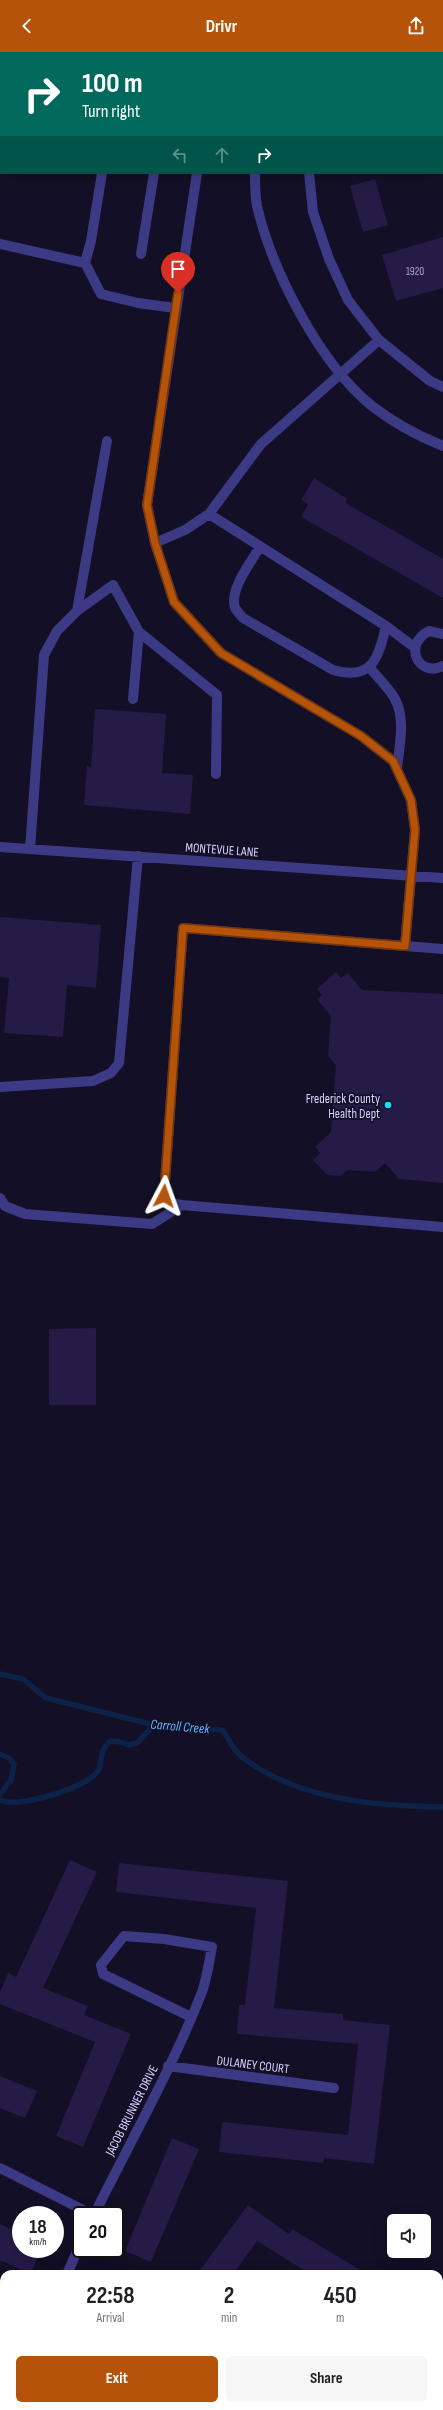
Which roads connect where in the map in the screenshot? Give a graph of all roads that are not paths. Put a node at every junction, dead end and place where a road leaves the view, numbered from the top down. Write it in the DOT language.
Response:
graph roads {
  1 [pos="102,174"];
  2 [pos="154,174"];
  3 [pos="196,174"];
  4 [pos="254,174"];
  5 [pos="308,174"];
  6 [pos="0,244"];
  7 [pos="141,254"];
  8 [pos="85,263"];
  9 [pos="175,308"];
  10 [pos="380,340"];
  11 [pos="342,374"];
  12 [pos="443,387"];
  13 [pos="106,441"];
  14 [pos="443,446"];
  15 [pos="209,514"];
  16 [pos="155,543"];
  17 [pos="259,548"];
  18 [pos="76,611"];
  19 [pos="386,626"];
  20 [pos="139,632"];
  21 [pos="443,634"];
  22 [pos="414,647"];
  23 [pos="443,666"];
  24 [pos="370,668"];
  25 [pos="133,699"];
  26 [pos="397,769"];
  27 [pos="216,774"];
  28 [pos="0,846"];
  29 [pos="30,849"];
  30 [pos="138,856"];
  31 [pos="410,876"];
  32 [pos="443,878"];
  33 [pos="405,946"];
  34 [pos="443,949"];
  35 [pos="0,1087"];
  36 [pos="0,1198"];
  37 [pos="182,1205"];
  38 [pos="443,1227"];
  39 [pos="191,2017"];
  40 [pos="168,2066"];
  41 [pos="334,2088"];
  42 [pos="0,2168"];
  43 [pos="75,2206"];
  44 [pos="98,2206"];
  45 [pos="74,2258"];
  46 [pos="69,2270"];
  1 -- 8 [label="street"];
  2 -- 7 [label="street"];
  3 -- 9 [label="street"];
  4 -- 11 [label="street"];
  5 -- 10 [label="street"];
  6 -- 8 [label="street"];
  8 -- 9 [label="street"];
  9 -- 16 [label="street"];
  10 -- 11 [label="street"];
  10 -- 12 [label="street"];
  11 -- 14 [label="street"];
  11 -- 15 [label="street"];
  13 -- 18 [label="street"];
  15 -- 16 [label="street"];
  15 -- 17 [label="street"];
  16 -- 26 [label="street"];
  17 -- 19 [label="street"];
  17 -- 24 [label="street"];
  18 -- 20 [label="street"];
  18 -- 29 [label="street"];
  19 -- 22 [label="street"];
  19 -- 24 [label="street"];
  20 -- 25 [label="street"];
  20 -- 27 [label="street"];
  21 -- 22 [label="street"];
  22 -- 23 [label="street"];
  24 -- 26 [label="street"];
  26 -- 31 [label="street"];
  28 -- 29 [label="street, MONTEVUE LANE"];
  29 -- 30 [label="street, MONTEVUE LANE"];
  30 -- 31 [label="street, MONTEVUE LANE"];
  30 -- 35 [label="street"];
  31 -- 32 [label="street, MONTEVUE LANE"];
  31 -- 33 [label="street"];
  33 -- 34 [label="street"];
  33 -- 37 [label="street"];
  36 -- 37 [label="street"];
  37 -- 38 [label="street"];
  39 -- 39 [label="street, JACOB BRUNNER DRIVE"];
  39 -- 40 [label="street, JACOB BRUNNER DRIVE"];
  40 -- 41 [label="street, DULANEY COURT"];
  40 -- 44 [label="street, JACOB BRUNNER DRIVE"];
  42 -- 43 [label="street"];
  45 -- 46 [label="street"];
}
